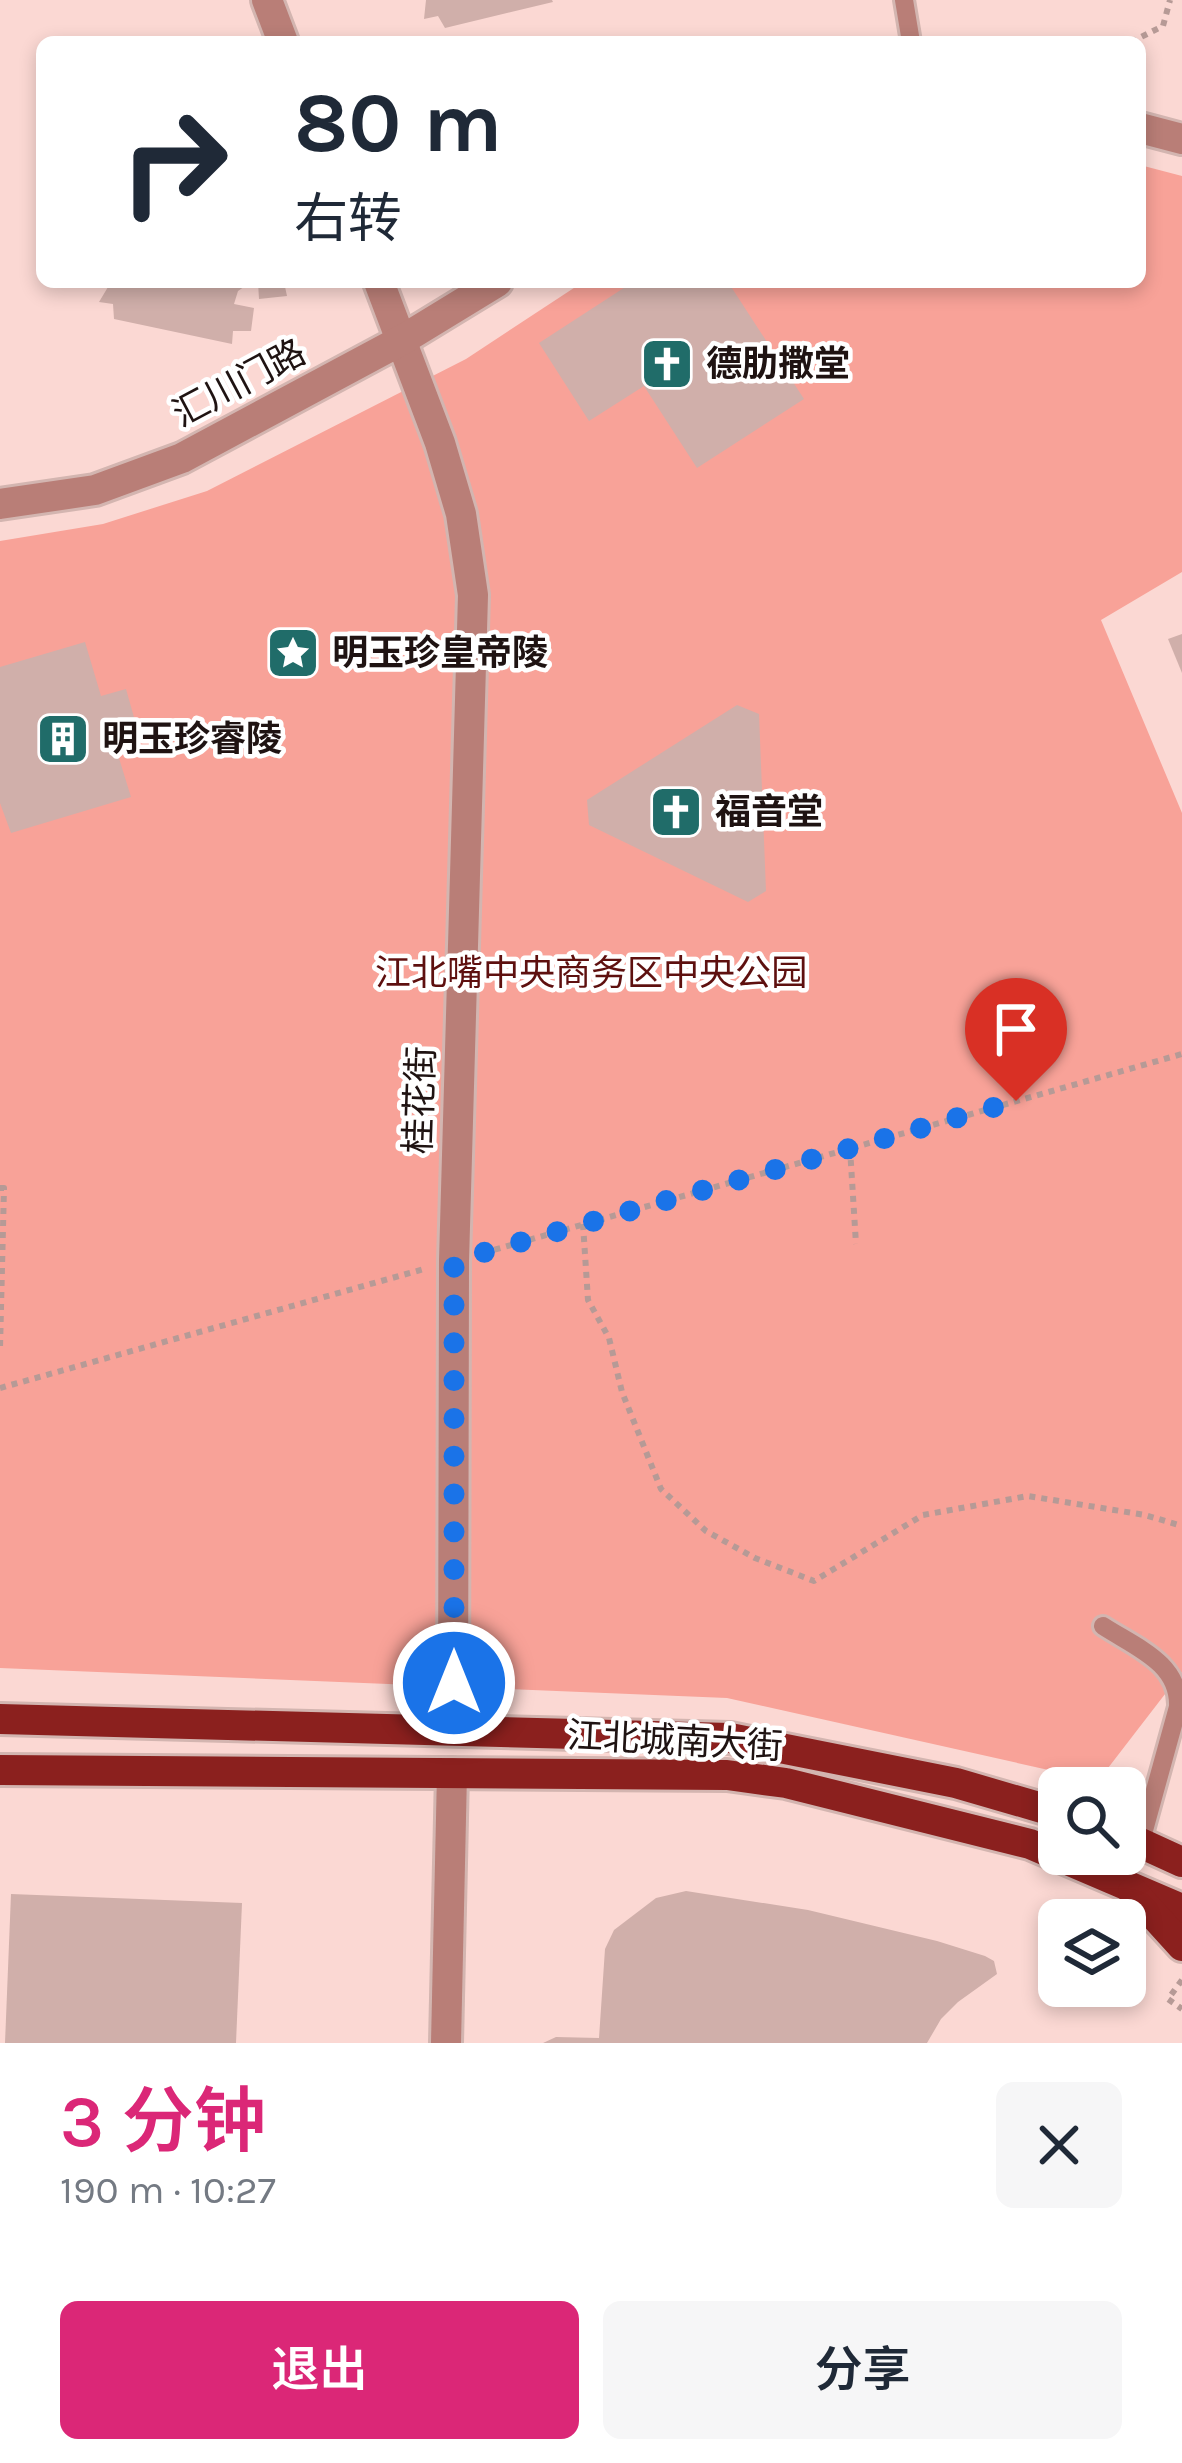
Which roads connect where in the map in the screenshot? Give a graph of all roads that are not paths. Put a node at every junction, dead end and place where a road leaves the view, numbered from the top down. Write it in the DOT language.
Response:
graph roads {
  1 [pos="267,0"];
  2 [pos="904,0"];
  3 [pos="281,36"];
  4 [pos="910,36"];
  5 [pos="1146,130"];
  6 [pos="1182,139"];
  7 [pos="381,288"];
  8 [pos="487,288"];
  9 [pos="402,340"];
  10 [pos="0,504"];
  11 [pos="1103,1626"];
  12 [pos="0,1719"];
  13 [pos="454,1730"];
  14 [pos="0,1770"];
  15 [pos="452,1773"];
  16 [pos="1146,1800"];
  17 [pos="1038,1807"];
  18 [pos="1146,1844"];
  19 [pos="1182,1862"];
  20 [pos="1125,1883"];
  21 [pos="1182,1909"];
  22 [pos="1182,1946"];
  23 [pos="446,2043"];
  1 -- 3 [label="street"];
  2 -- 4 [label="lane"];
  5 -- 6 [label="street"];
  7 -- 9 [label="street, 桂花街"];
  8 -- 9 [label="street, 汇川门路"];
  9 -- 10 [label="street, 汇川门路"];
  9 -- 13 [label="street, 桂花街"];
  11 -- 16 [label="lane"];
  12 -- 13 [label="main road, 江北城南大街"];
  13 -- 17 [label="main road, 江北城南大街"];
  14 -- 15 [label="main road, 江北城南大街"];
  15 -- 20 [label="main road, 江北城南大街"];
  15 -- 23 [label="street"];
  18 -- 19 [label="main road"];
  20 -- 21 [label="main road, 江北城南大街"];
  20 -- 22 [label="main road"];
}
